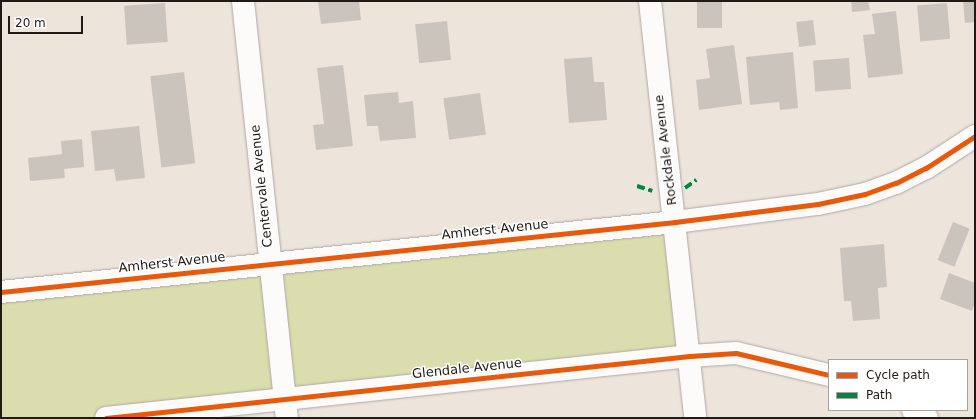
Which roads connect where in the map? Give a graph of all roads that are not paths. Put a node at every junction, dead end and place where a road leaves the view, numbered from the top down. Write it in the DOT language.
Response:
graph roads {
  1 [pos="243,1"];
  2 [pos="650,1"];
  3 [pos="975,136"];
  4 [pos="675,222"];
  5 [pos="271,263"];
  6 [pos="1,292"];
  7 [pos="690,356"];
  8 [pos="828,375"];
  9 [pos="286,409"];
  10 [pos="915,411"];
  11 [pos="106,418"];
  12 [pos="695,418"];
  13 [pos="927,418"];
  1 -- 5 [label="street, Centervale Avenue"];
  2 -- 4 [label="street, Rockdale Avenue"];
  3 -- 4 [label="street, Amherst Avenue"];
  4 -- 5 [label="street, Amherst Avenue"];
  4 -- 7 [label="street, Rockdale Avenue"];
  5 -- 6 [label="street, Amherst Avenue"];
  5 -- 9 [label="street, Centervale Avenue"];
  7 -- 8 [label="street, Glendale Avenue"];
  7 -- 9 [label="street, Glendale Avenue"];
  7 -- 12 [label="street, Rockdale Avenue"];
  9 -- 11 [label="street, Glendale Avenue"];
  10 -- 13 [label="street"];
}
